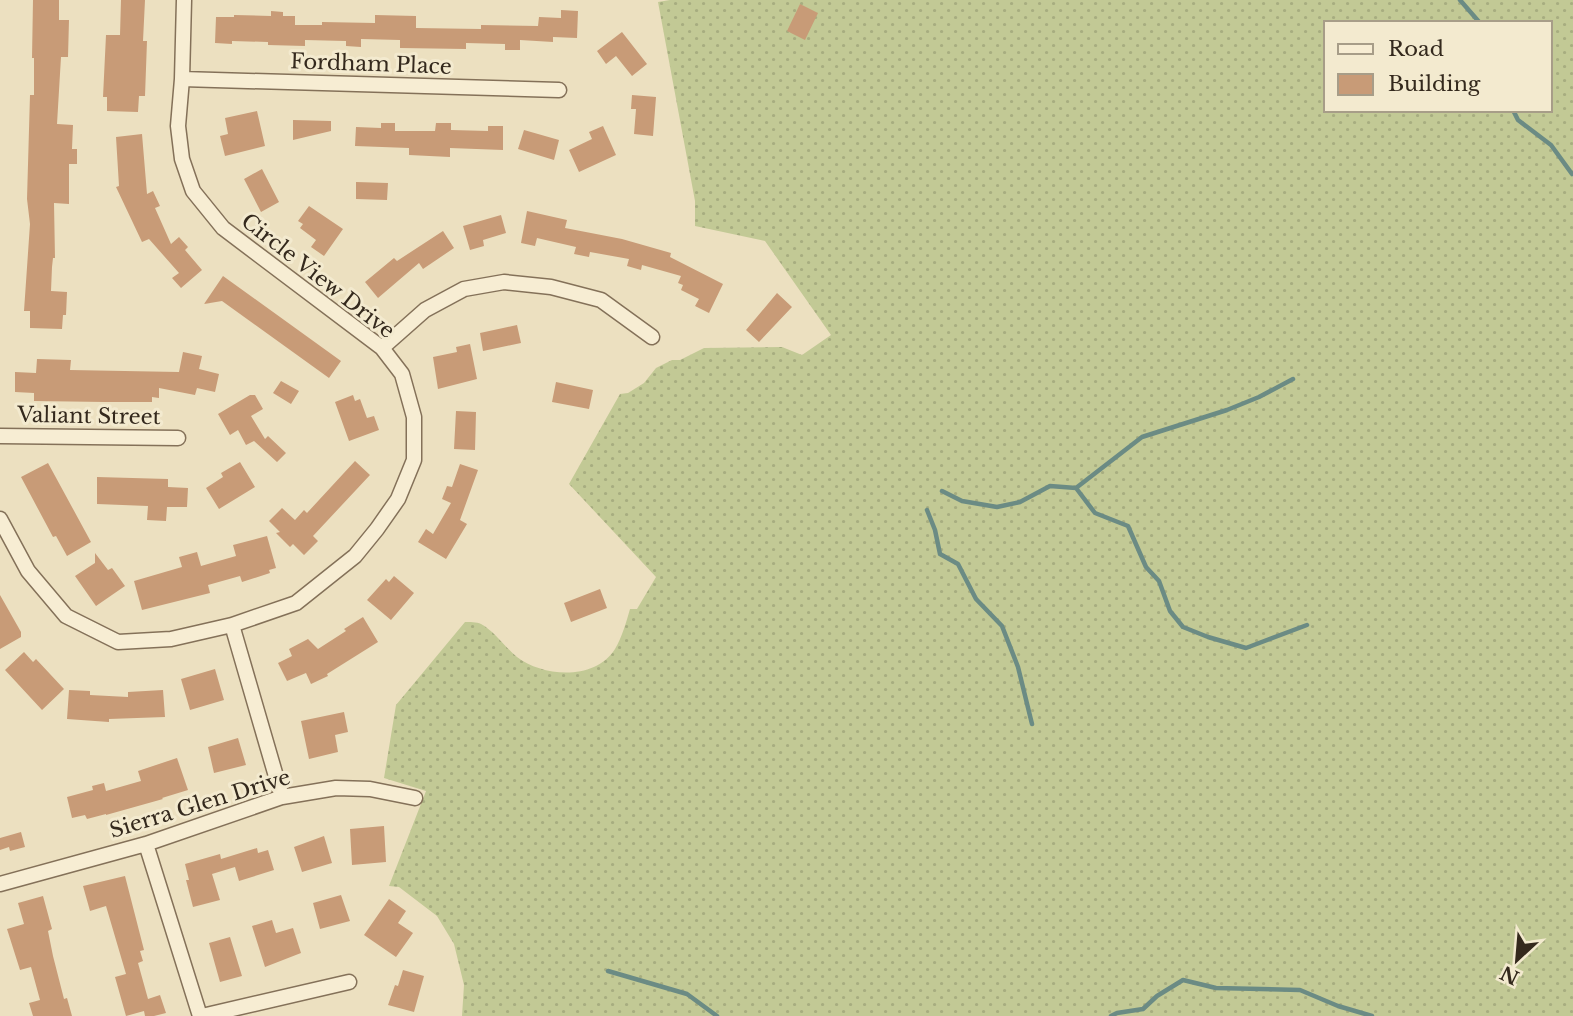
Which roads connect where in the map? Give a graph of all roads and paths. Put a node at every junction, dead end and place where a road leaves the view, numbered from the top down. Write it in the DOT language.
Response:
graph roads {
  1 [pos="184,0"];
  2 [pos="182,79"];
  3 [pos="559,90"];
  4 [pos="652,337"];
  5 [pos="382,348"];
  6 [pos="0,436"];
  7 [pos="178,438"];
  8 [pos="0,519"];
  9 [pos="232,625"];
  10 [pos="282,797"];
  11 [pos="415,798"];
  12 [pos="146,844"];
  13 [pos="0,884"];
  14 [pos="349,982"];
  15 [pos="201,1016"];
  1 -- 2 [label="street, Circle View Drive"];
  2 -- 3 [label="street, Fordham Place"];
  2 -- 5 [label="street, Circle View Drive"];
  4 -- 5 [label="street"];
  5 -- 9 [label="street, Circle View Drive"];
  6 -- 7 [label="street, Valiant Street"];
  8 -- 9 [label="street, Circle View Drive"];
  9 -- 10 [label="street"];
  10 -- 11 [label="street, Sierra Glen Drive"];
  10 -- 12 [label="street, Sierra Glen Drive"];
  12 -- 13 [label="street, Sierra Glen Drive"];
  12 -- 15 [label="street"];
  14 -- 15 [label="street"];
}
